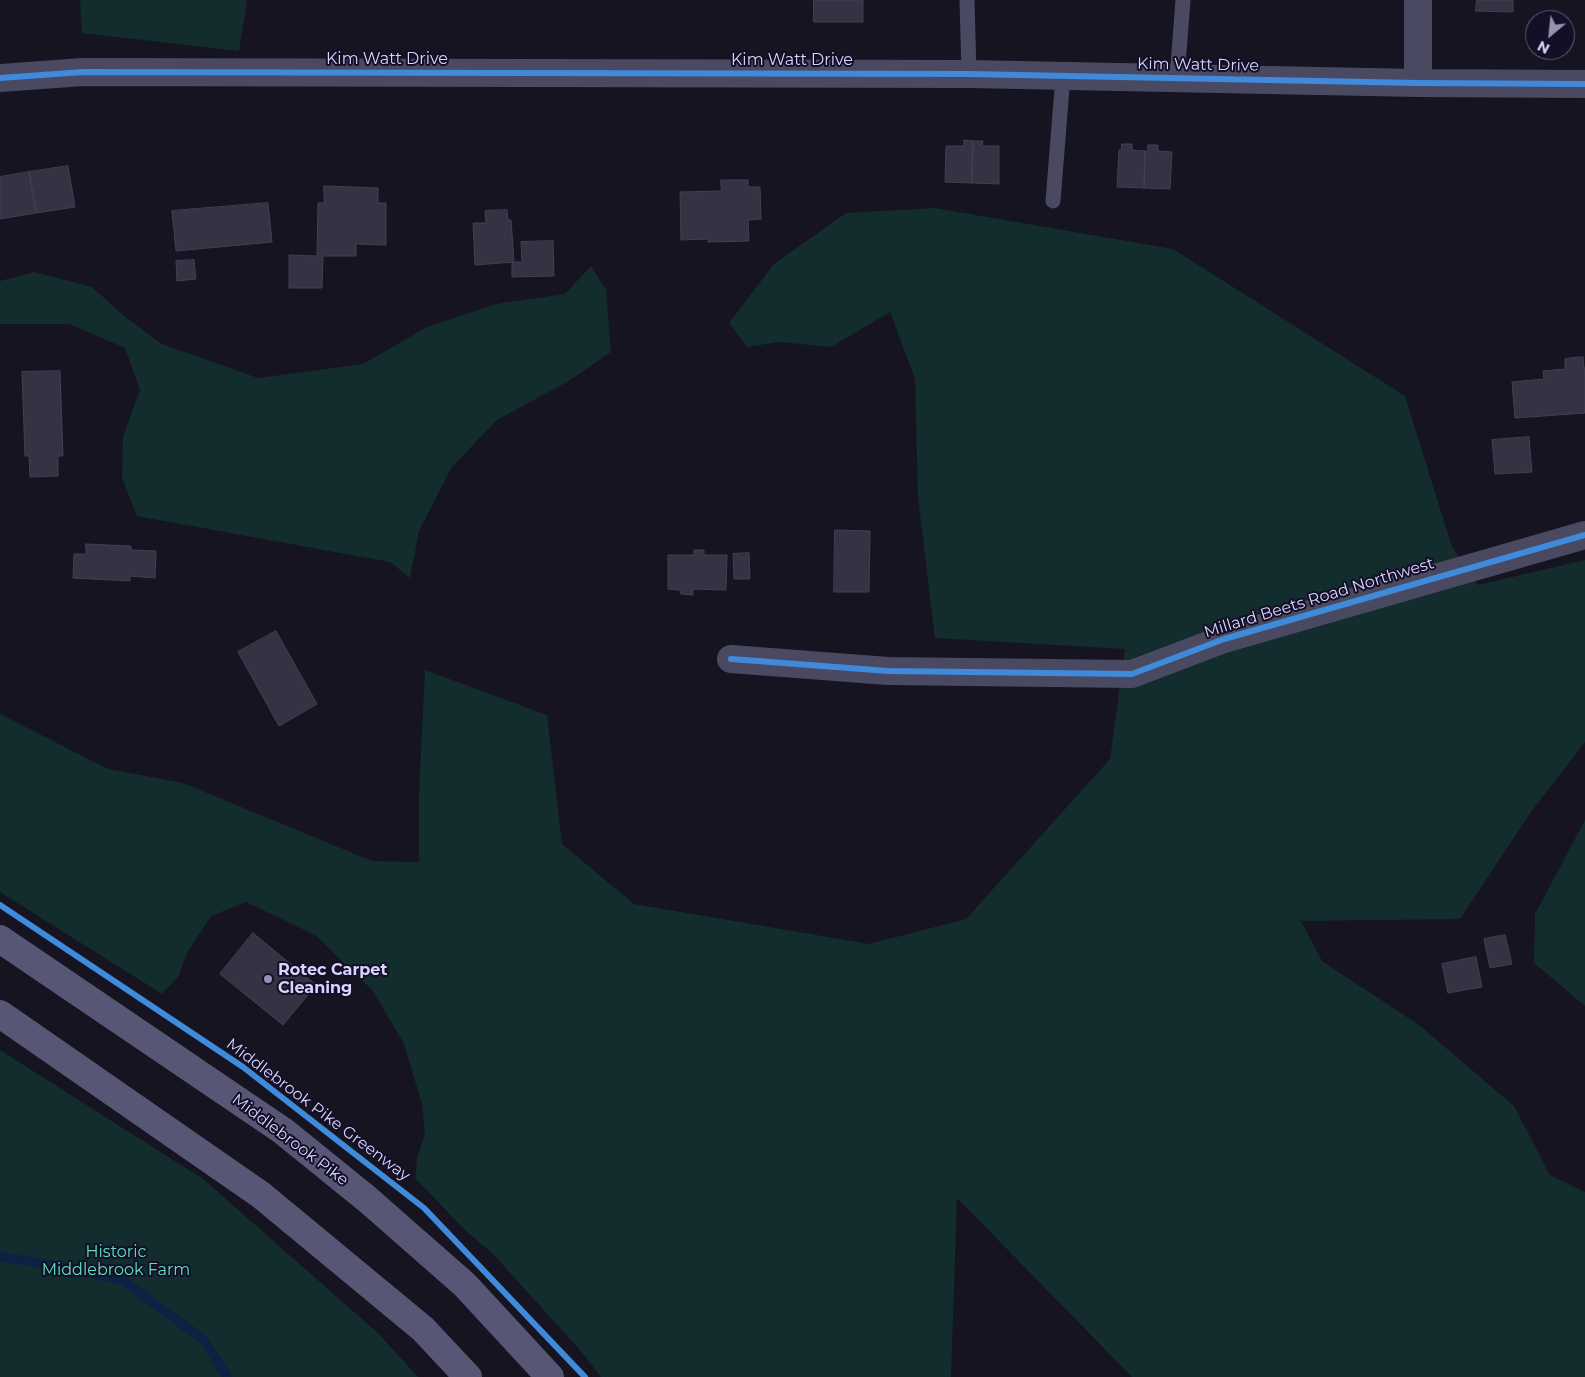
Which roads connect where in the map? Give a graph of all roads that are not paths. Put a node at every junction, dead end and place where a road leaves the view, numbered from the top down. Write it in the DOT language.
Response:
graph roads {
  1 [pos="966,0"];
  2 [pos="1183,0"];
  3 [pos="1418,0"];
  4 [pos="969,74"];
  5 [pos="1063,76"];
  6 [pos="0,78"];
  7 [pos="1177,78"];
  8 [pos="1418,83"];
  9 [pos="1585,84"];
  10 [pos="1053,201"];
  11 [pos="1585,535"];
  12 [pos="730,659"];
  13 [pos="0,939"];
  14 [pos="0,1014"];
  15 [pos="468,1377"];
  16 [pos="550,1377"];
  1 -- 4 [label="lane"];
  2 -- 7 [label="lane"];
  3 -- 8 [label="street"];
  4 -- 5 [label="street, Kim Watt Drive"];
  4 -- 6 [label="street, Kim Watt Drive"];
  5 -- 7 [label="street, Kim Watt Drive"];
  5 -- 10 [label="lane"];
  7 -- 8 [label="street, Kim Watt Drive"];
  8 -- 9 [label="street, Kim Watt Drive"];
  11 -- 12 [label="street, Millard Beets Road Northwest"];
  13 -- 16 [label="main road, Middlebrook Pike"];
  14 -- 15 [label="main road"];
}
